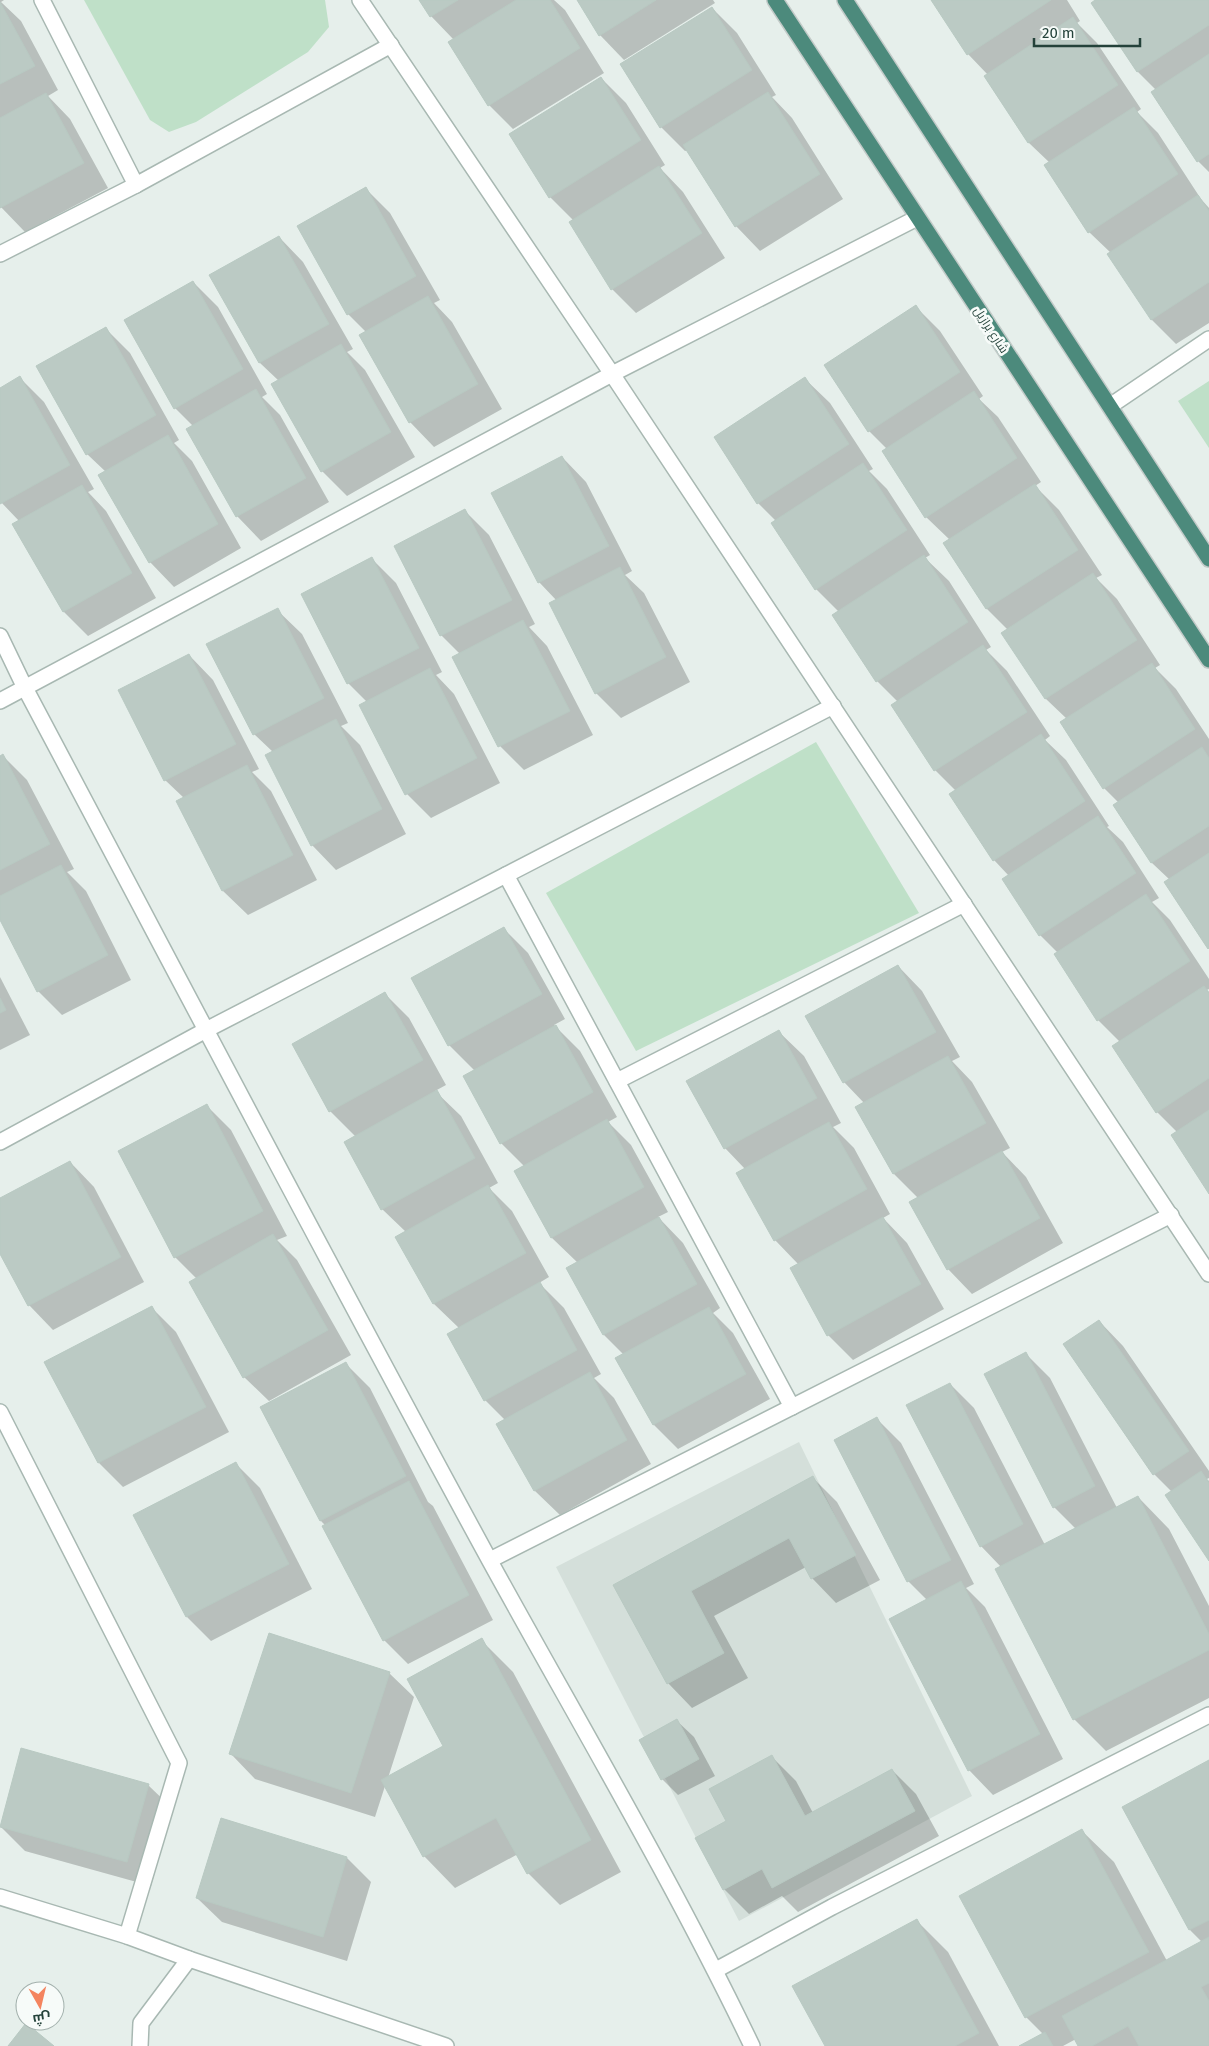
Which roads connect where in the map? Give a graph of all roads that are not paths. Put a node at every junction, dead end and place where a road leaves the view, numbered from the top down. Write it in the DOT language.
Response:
graph roads {
  1 [pos="42,0"];
  2 [pos="360,0"];
  3 [pos="775,0"];
  4 [pos="845,0"];
  5 [pos="391,45"];
  6 [pos="136,185"];
  7 [pos="917,218"];
  8 [pos="0,254"];
  9 [pos="1209,339"];
  10 [pos="612,374"];
  11 [pos="1110,406"];
  12 [pos="1209,559"];
  13 [pos="0,636"];
  14 [pos="1209,660"];
  15 [pos="25,688"];
  16 [pos="0,701"];
  17 [pos="833,706"];
  18 [pos="506,875"];
  19 [pos="964,904"];
  20 [pos="206,1030"];
  21 [pos="617,1081"];
  22 [pos="0,1142"];
  23 [pos="1171,1215"];
  24 [pos="1209,1274"];
  25 [pos="792,1407"];
  26 [pos="0,1412"];
  27 [pos="490,1560"];
  28 [pos="1209,1715"];
  29 [pos="0,1897"];
  30 [pos="127,1936"];
  31 [pos="189,1959"];
  32 [pos="716,1970"];
  33 [pos="140,2046"];
  34 [pos="446,2046"];
  35 [pos="752,2046"];
  1 -- 6 [label="street"];
  2 -- 5 [label="street"];
  3 -- 7 [label="highway, شارع برازيل"];
  4 -- 11 [label="highway"];
  5 -- 6 [label="street"];
  5 -- 10 [label="street"];
  6 -- 8 [label="street"];
  7 -- 10 [label="street"];
  7 -- 14 [label="highway, شارع برازيل"];
  9 -- 11 [label="street"];
  10 -- 15 [label="street"];
  10 -- 17 [label="street"];
  11 -- 12 [label="highway"];
  13 -- 15 [label="street"];
  15 -- 16 [label="street"];
  15 -- 20 [label="street"];
  17 -- 18 [label="street"];
  17 -- 19 [label="street"];
  18 -- 20 [label="street"];
  18 -- 21 [label="street"];
  19 -- 21 [label="street"];
  19 -- 23 [label="street"];
  20 -- 22 [label="street"];
  20 -- 27 [label="street"];
  21 -- 25 [label="street"];
  23 -- 24 [label="street"];
  23 -- 25 [label="street"];
  25 -- 27 [label="street"];
  26 -- 30 [label="street"];
  27 -- 32 [label="street"];
  28 -- 32 [label="street"];
  29 -- 30 [label="street"];
  30 -- 31 [label="street"];
  31 -- 33 [label="street"];
  31 -- 34 [label="street"];
  32 -- 35 [label="street"];
}
